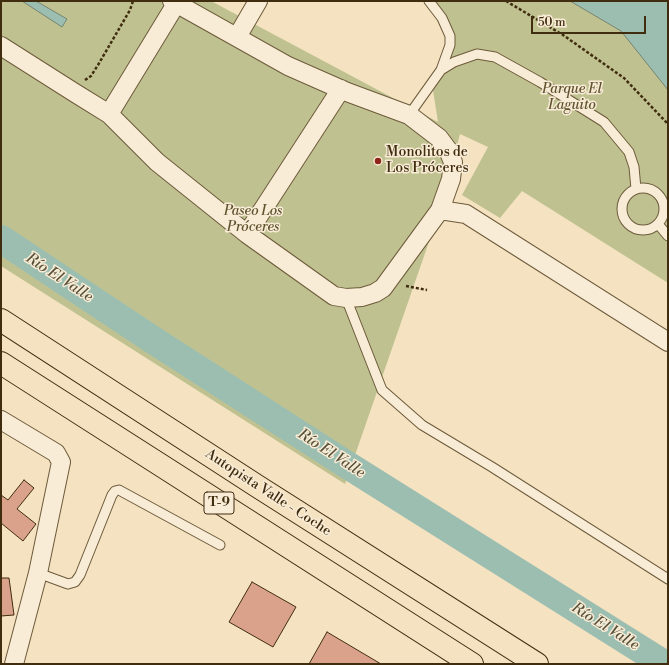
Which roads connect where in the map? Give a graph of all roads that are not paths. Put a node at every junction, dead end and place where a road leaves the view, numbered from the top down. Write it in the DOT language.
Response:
graph roads {
  1 [pos="258,1"];
  2 [pos="429,1"];
  3 [pos="174,2"];
  4 [pos="237,37"];
  5 [pos="1,46"];
  6 [pos="441,70"];
  7 [pos="341,89"];
  8 [pos="109,114"];
  9 [pos="409,115"];
  10 [pos="636,188"];
  11 [pos="440,210"];
  12 [pos="658,224"];
  13 [pos="247,234"];
  14 [pos="668,236"];
  15 [pos="346,298"];
  16 [pos="1,320"];
  17 [pos="668,342"];
  18 [pos="1,363"];
  19 [pos="1,420"];
  20 [pos="220,545"];
  21 [pos="38,573"];
  22 [pos="668,579"];
  23 [pos="14,664"];
  24 [pos="472,664"];
  25 [pos="536,664"];
  1 -- 4 [label="street"];
  2 -- 6 [label="lane"];
  3 -- 4 [label="street"];
  3 -- 8 [label="street"];
  4 -- 7 [label="street"];
  5 -- 8 [label="street"];
  6 -- 9 [label="lane"];
  6 -- 10 [label="lane"];
  7 -- 9 [label="street"];
  7 -- 13 [label="street"];
  8 -- 13 [label="street"];
  9 -- 11 [label="street"];
  10 -- 12 [label="lane"];
  10 -- 12 [label="lane"];
  11 -- 15 [label="street"];
  11 -- 17 [label="street"];
  12 -- 14 [label="lane"];
  13 -- 15 [label="street"];
  15 -- 22 [label="lane"];
  16 -- 25 [label="highway, Autopista Valle - Coche / T-9"];
  18 -- 24 [label="highway, T-9"];
  19 -- 21 [label="street"];
  20 -- 21 [label="lane"];
  21 -- 23 [label="street"];
}
